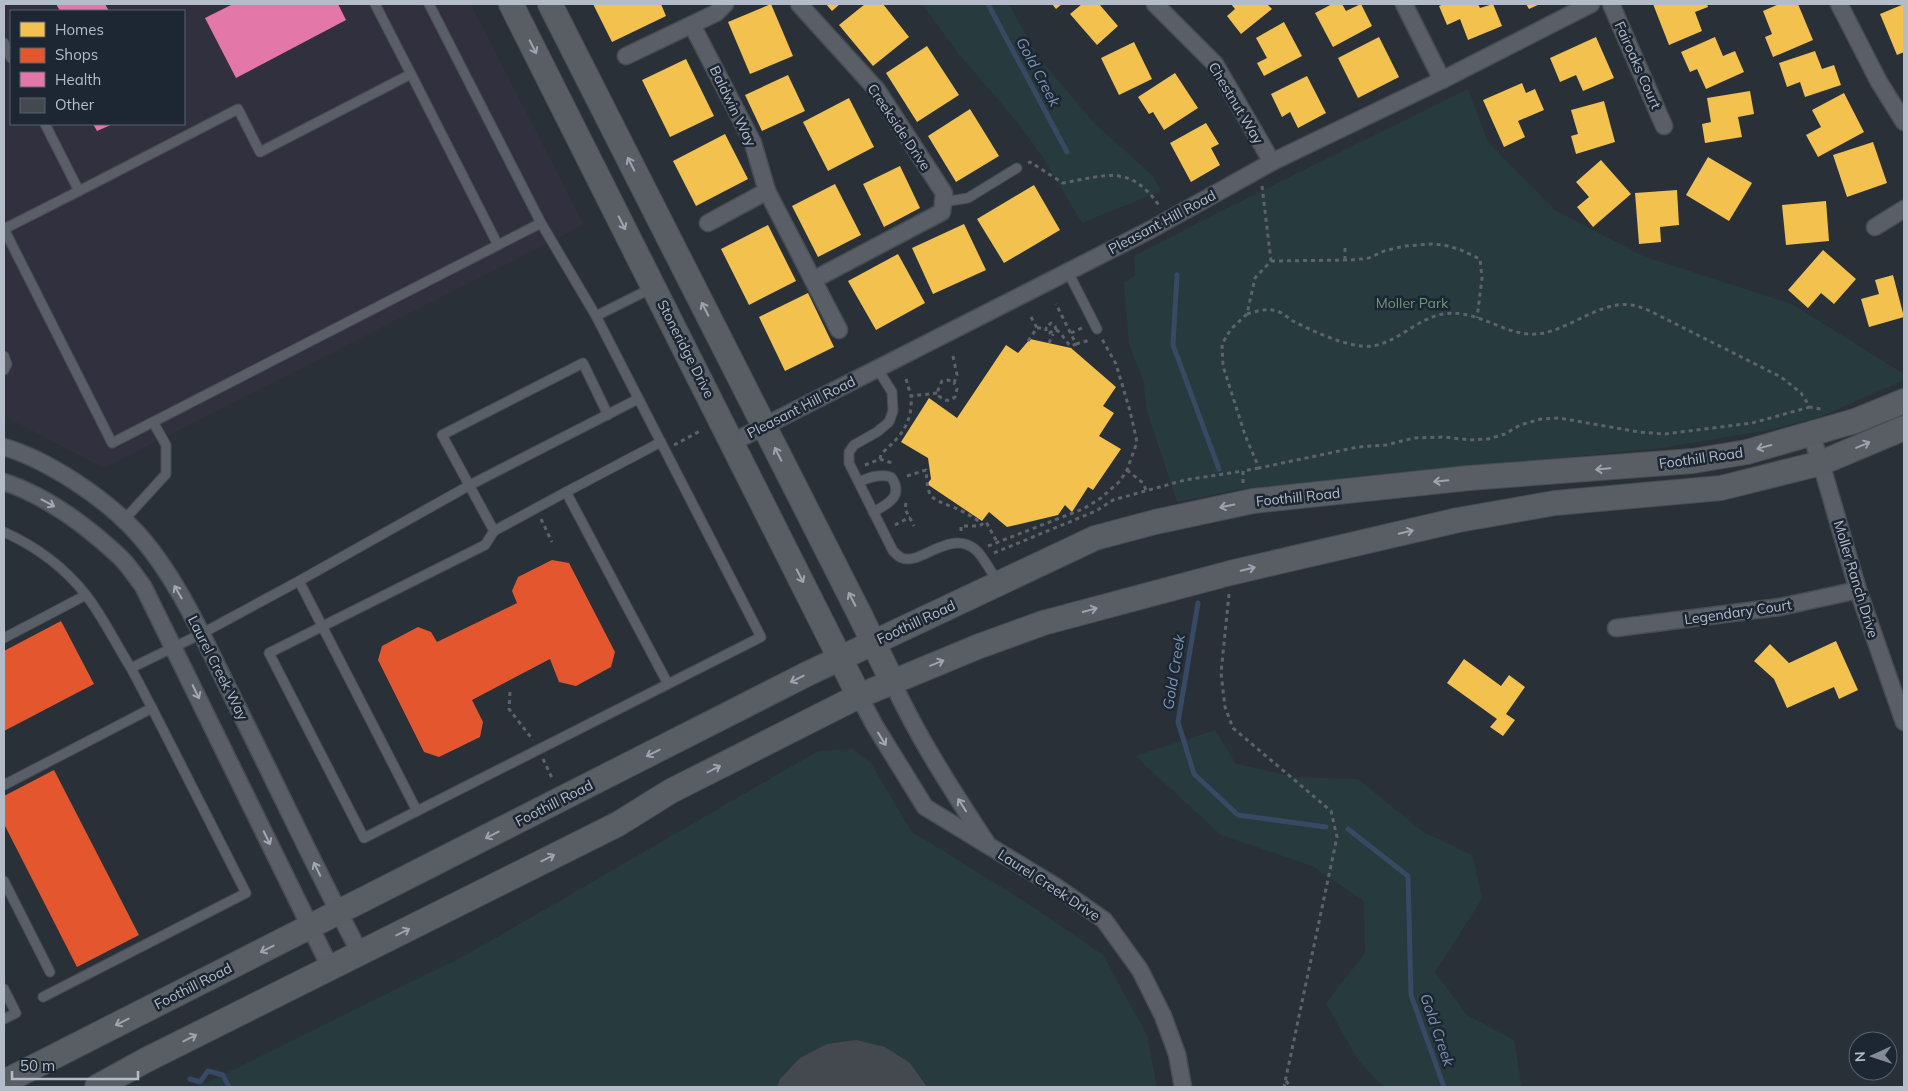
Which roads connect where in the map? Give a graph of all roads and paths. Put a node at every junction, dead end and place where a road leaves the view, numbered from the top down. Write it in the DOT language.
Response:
graph roads {
  1 [pos="375,4"];
  2 [pos="429,4"];
  3 [pos="511,4"];
  4 [pos="550,4"];
  5 [pos="725,4"];
  6 [pos="799,4"];
  7 [pos="1155,4"];
  8 [pos="1404,4"];
  9 [pos="1591,4"];
  10 [pos="1611,4"];
  11 [pos="1839,4"];
  12 [pos="692,24"];
  13 [pos="4,43"];
  14 [pos="10,56"];
  15 [pos="626,56"];
  16 [pos="411,74"];
  17 [pos="1442,80"];
  18 [pos="1904,122"];
  19 [pos="46,125"];
  20 [pos="1664,126"];
  21 [pos="1266,166"];
  22 [pos="1017,168"];
  23 [pos="79,191"];
  24 [pos="766,191"];
  25 [pos="942,207"];
  26 [pos="1904,209"];
  27 [pos="1169,220"];
  28 [pos="541,223"];
  29 [pos="708,223"];
  30 [pos="1875,227"];
  31 [pos="498,245"];
  32 [pos="1345,247"];
  33 [pos="1345,260"];
  34 [pos="1271,261"];
  35 [pos="1068,272"];
  36 [pos="813,280"];
  37 [pos="655,287"];
  38 [pos="1056,304"];
  39 [pos="1247,314"];
  40 [pos="596,316"];
  41 [pos="1031,317"];
  42 [pos="1477,318"];
  43 [pos="1085,326"];
  44 [pos="1036,328"];
  45 [pos="1046,328"];
  46 [pos="1097,329"];
  47 [pos="839,330"];
  48 [pos="1054,332"];
  49 [pos="1071,333"];
  50 [pos="1028,341"];
  51 [pos="1049,343"];
  52 [pos="4,356"];
  53 [pos="954,356"];
  54 [pos="878,368"];
  55 [pos="4,370"];
  56 [pos="906,379"];
  57 [pos="954,383"];
  58 [pos="938,393"];
  59 [pos="638,399"];
  60 [pos="1904,401"];
  61 [pos="1810,407"];
  62 [pos="1825,410"];
  63 [pos="608,415"];
  64 [pos="153,422"];
  65 [pos="764,426"];
  66 [pos="1904,428"];
  67 [pos="1811,435"];
  68 [pos="661,442"];
  69 [pos="733,442"];
  70 [pos="4,447"];
  71 [pos="1821,463"];
  72 [pos="1127,470"];
  73 [pos="1243,471"];
  74 [pos="907,476"];
  75 [pos="4,482"];
  76 [pos="859,482"];
  77 [pos="470,485"];
  78 [pos="1146,490"];
  79 [pos="566,492"];
  80 [pos="874,512"];
  81 [pos="910,517"];
  82 [pos="124,520"];
  83 [pos="895,525"];
  84 [pos="494,531"];
  85 [pos="4,532"];
  86 [pos="996,542"];
  87 [pos="977,550"];
  88 [pos="982,560"];
  89 [pos="1230,573"];
  90 [pos="300,581"];
  91 [pos="998,583"];
  92 [pos="1858,590"];
  93 [pos="86,595"];
  94 [pos="321,626"];
  95 [pos="1616,628"];
  96 [pos="201,634"];
  97 [pos="4,638"];
  98 [pos="874,643"];
  99 [pos="175,648"];
  100 [pos="841,658"];
  101 [pos="131,668"];
  102 [pos="892,681"];
  103 [pos="668,684"];
  104 [pos="510,692"];
  105 [pos="859,696"];
  106 [pos="152,708"];
  107 [pos="1904,722"];
  108 [pos="538,750"];
  109 [pos="552,778"];
  110 [pos="4,785"];
  111 [pos="417,811"];
  112 [pos="988,846"];
  113 [pos="4,881"];
  114 [pos="338,912"];
  115 [pos="310,927"];
  116 [pos="360,953"];
  117 [pos="330,967"];
  118 [pos="50,972"];
  119 [pos="4,989"];
  120 [pos="43,997"];
  121 [pos="4,1019"];
  122 [pos="1286,1081"];
  123 [pos="4,1082"];
  124 [pos="97,1087"];
  125 [pos="1183,1087"];
  126 [pos="1284,1087"];
  127 [pos="1291,1087"];
  1 -- 16 [label="lane"];
  2 -- 28 [label="lane"];
  3 -- 37 [label="main road, Stoneridge Drive, one-way"];
  65 -- 4 [label="main road, one-way"];
  5 -- 12 [label="street"];
  6 -- 25 [label="street, Creekside Drive"];
  7 -- 21 [label="street, Chestnut Way"];
  8 -- 17 [label="street"];
  9 -- 17 [label="street, Pleasant Hill Road"];
  10 -- 20 [label="street, Fairoaks Court"];
  11 -- 18 [label="street"];
  12 -- 15 [label="street"];
  12 -- 24 [label="street, Baldwin Way"];
  13 -- 14 [label="lane"];
  16 -- 23 [label="lane"];
  16 -- 31 [label="lane"];
  17 -- 21 [label="street, Pleasant Hill Road"];
  19 -- 23 [label="lane"];
  21 -- 27 [label="street, Pleasant Hill Road"];
  21 -- 34 [label="path"];
  22 -- 25 [label="lane"];
  22 -- 27 [label="path"];
  23 -- 64 [label="lane"];
  24 -- 29 [label="street"];
  24 -- 36 [label="street, Baldwin Way"];
  25 -- 36 [label="street"];
  26 -- 30 [label="street"];
  27 -- 35 [label="street, Pleasant Hill Road"];
  28 -- 31 [label="lane"];
  28 -- 40 [label="lane"];
  31 -- 64 [label="lane"];
  32 -- 33 [label="path"];
  33 -- 34 [label="path"];
  33 -- 42 [label="path"];
  34 -- 39 [label="path"];
  35 -- 46 [label="lane"];
  35 -- 54 [label="street, Pleasant Hill Road"];
  36 -- 47 [label="street, Baldwin Way"];
  37 -- 40 [label="lane"];
  37 -- 69 [label="main road, Stoneridge Drive"];
  38 -- 49 [label="path"];
  39 -- 42 [label="path"];
  39 -- 61 [label="path"];
  40 -- 59 [label="lane"];
  41 -- 44 [label="path"];
  42 -- 61 [label="path"];
  43 -- 49 [label="path"];
  44 -- 45 [label="path"];
  44 -- 50 [label="path"];
  45 -- 48 [label="path"];
  45 -- 48 [label="path"];
  46 -- 72 [label="path"];
  48 -- 49 [label="path"];
  48 -- 51 [label="path"];
  52 -- 55 [label="lane"];
  53 -- 57 [label="path"];
  54 -- 65 [label="street, Pleasant Hill Road"];
  54 -- 76 [label="lane"];
  56 -- 58 [label="path"];
  57 -- 58 [label="path"];
  57 -- 58 [label="path"];
  59 -- 63 [label="lane"];
  59 -- 68 [label="lane"];
  60 -- 67 [label="main road, Foothill Road"];
  61 -- 62 [label="path"];
  63 -- 77 [label="lane"];
  63 -- 77 [label="lane"];
  64 -- 82 [label="lane"];
  65 -- 69 [label="street, Pleasant Hill Road"];
  98 -- 65 [label="main road, one-way"];
  71 -- 66 [label="main road, one-way"];
  67 -- 71 [label="street, Moller Ranch Drive"];
  67 -- 91 [label="main road, Foothill Road, one-way"];
  68 -- 79 [label="lane"];
  68 -- 103 [label="lane"];
  69 -- 100 [label="main road, Stoneridge Drive, one-way"];
  70 -- 82 [label="street, Laurel Creek Way"];
  89 -- 71 [label="main road, one-way"];
  71 -- 92 [label="street, Moller Ranch Drive"];
  72 -- 78 [label="path"];
  72 -- 86 [label="path"];
  73 -- 78 [label="path"];
  74 -- 86 [label="path"];
  75 -- 99 [label="street, one-way"];
  76 -- 80 [label="lane"];
  76 -- 80 [label="lane"];
  77 -- 84 [label="lane"];
  77 -- 90 [label="lane"];
  78 -- 88 [label="path"];
  79 -- 84 [label="lane"];
  79 -- 103 [label="lane"];
  80 -- 87 [label="lane"];
  81 -- 83 [label="path"];
  96 -- 82 [label="street, Laurel Creek Way, one-way"];
  84 -- 94 [label="lane"];
  85 -- 93 [label="lane"];
  86 -- 87 [label="path"];
  87 -- 88 [label="lane"];
  88 -- 91 [label="lane"];
  102 -- 89 [label="main road, one-way"];
  89 -- 122 [label="path"];
  90 -- 94 [label="lane"];
  90 -- 96 [label="lane"];
  91 -- 98 [label="main road, Foothill Road"];
  92 -- 95 [label="street, Legendary Court"];
  92 -- 107 [label="street, Moller Ranch Drive"];
  93 -- 97 [label="lane"];
  93 -- 101 [label="lane"];
  94 -- 111 [label="lane"];
  94 -- 111 [label="lane"];
  96 -- 99 [label="lane"];
  114 -- 96 [label="street, Laurel Creek Way, one-way"];
  98 -- 100 [label="main road, Foothill Road"];
  98 -- 102 [label="main road"];
  99 -- 101 [label="lane"];
  99 -- 115 [label="street, one-way"];
  100 -- 105 [label="main road, Stoneridge Drive"];
  100 -- 114 [label="main road, Foothill Road, one-way"];
  101 -- 106 [label="lane"];
  102 -- 105 [label="main road"];
  112 -- 102 [label="street, Laurel Creek Drive, one-way"];
  103 -- 108 [label="lane"];
  104 -- 108 [label="path"];
  105 -- 112 [label="street, Laurel Creek Drive, one-way"];
  116 -- 105 [label="main road, one-way"];
  106 -- 110 [label="lane"];
  106 -- 120 [label="lane"];
  108 -- 109 [label="path"];
  108 -- 111 [label="lane"];
  112 -- 125 [label="street, Laurel Creek Drive"];
  113 -- 118 [label="lane"];
  114 -- 115 [label="main road, Foothill Road"];
  114 -- 116 [label="street, Laurel Creek Way"];
  115 -- 117 [label="street"];
  115 -- 123 [label="main road, Foothill Road, one-way"];
  116 -- 117 [label="main road"];
  124 -- 117 [label="main road, one-way"];
  119 -- 121 [label="lane"];
  122 -- 126 [label="path"];
  122 -- 127 [label="path"];
}
